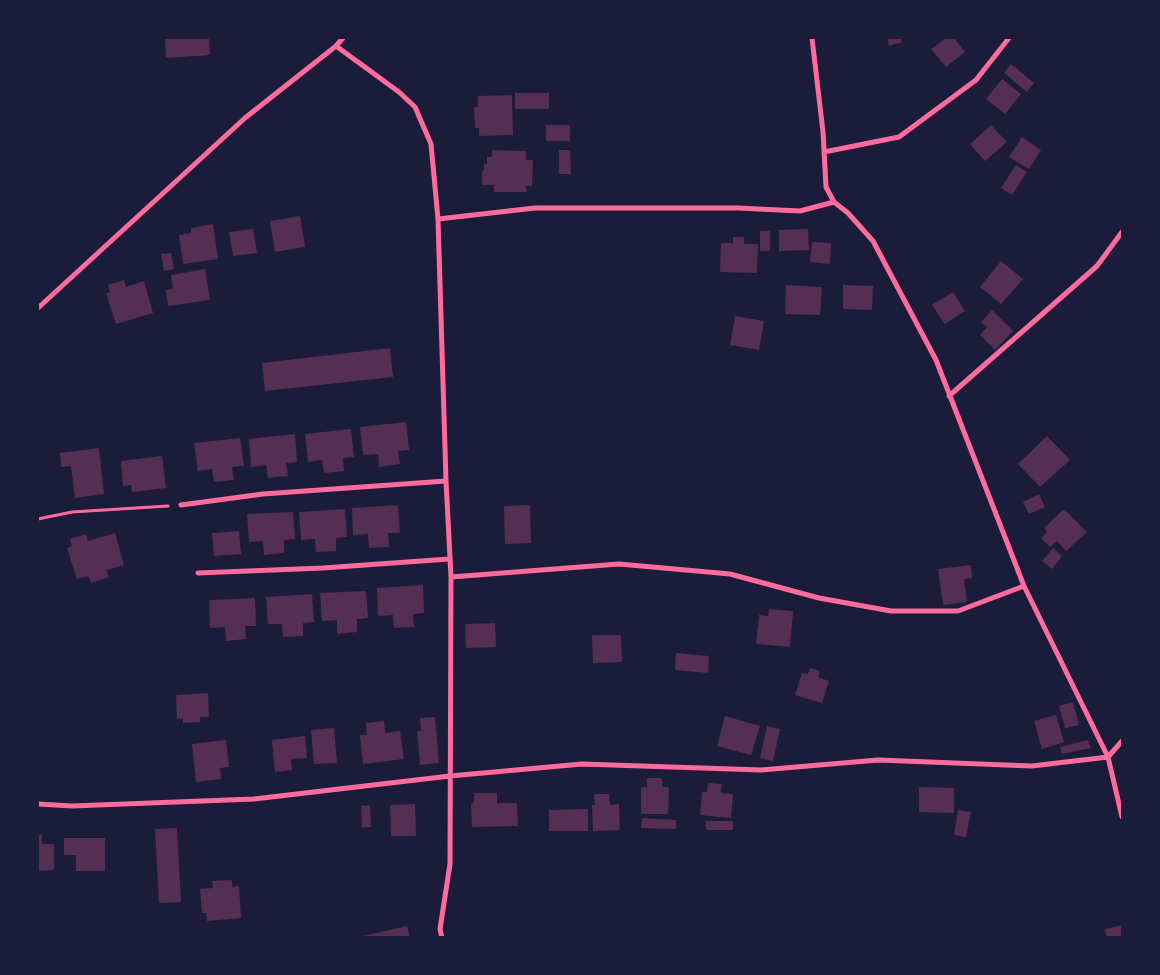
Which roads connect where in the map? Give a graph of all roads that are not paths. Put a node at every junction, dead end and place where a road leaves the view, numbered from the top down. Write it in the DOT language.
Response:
graph roads {
  1 [pos="343,38"];
  2 [pos="812,38"];
  3 [pos="1009,38"];
  4 [pos="336,46"];
  5 [pos="824,152"];
  6 [pos="834,202"];
  7 [pos="438,220"];
  8 [pos="1122,232"];
  9 [pos="38,308"];
  10 [pos="950,396"];
  11 [pos="446,481"];
  12 [pos="181,505"];
  13 [pos="449,559"];
  14 [pos="198,573"];
  15 [pos="451,577"];
  16 [pos="1024,586"];
  17 [pos="1122,741"];
  18 [pos="1108,756"];
  19 [pos="450,776"];
  20 [pos="38,804"];
  21 [pos="1122,817"];
  22 [pos="442,938"];
  1 -- 4 [label="street"];
  2 -- 5 [label="street"];
  3 -- 5 [label="street"];
  4 -- 7 [label="street"];
  4 -- 9 [label="street"];
  5 -- 6 [label="street"];
  6 -- 7 [label="street"];
  6 -- 10 [label="street"];
  7 -- 11 [label="street"];
  8 -- 10 [label="street"];
  10 -- 16 [label="street"];
  11 -- 12 [label="street"];
  11 -- 13 [label="street"];
  13 -- 14 [label="street"];
  13 -- 15 [label="street"];
  15 -- 16 [label="street"];
  15 -- 19 [label="street"];
  16 -- 18 [label="street"];
  17 -- 18 [label="street"];
  18 -- 19 [label="street"];
  18 -- 21 [label="street"];
  19 -- 20 [label="street"];
  19 -- 22 [label="street"];
}
